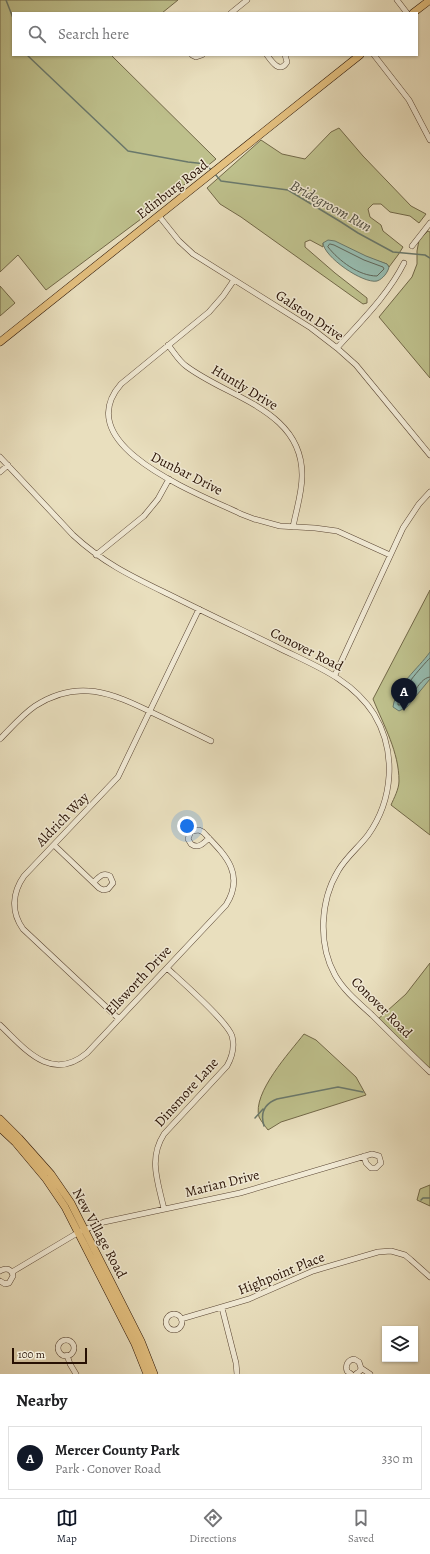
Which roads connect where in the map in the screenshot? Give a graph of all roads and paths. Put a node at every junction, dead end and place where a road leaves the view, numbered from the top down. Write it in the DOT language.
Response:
graph roads {
  1 [pos="247,0"];
  2 [pos="397,0"];
  3 [pos="430,0"];
  4 [pos="232,12"];
  5 [pos="406,12"];
  6 [pos="414,12"];
  7 [pos="270,56"];
  8 [pos="285,56"];
  9 [pos="359,56"];
  10 [pos="375,56"];
  11 [pos="430,140"];
  12 [pos="159,216"];
  13 [pos="430,223"];
  14 [pos="412,246"];
  15 [pos="404,263"];
  16 [pos="234,280"];
  17 [pos="0,342"];
  18 [pos="168,345"];
  19 [pos="338,348"];
  20 [pos="430,455"];
  21 [pos="0,457"];
  22 [pos="8,465"];
  23 [pos="0,472"];
  24 [pos="169,479"];
  25 [pos="430,492"];
  26 [pos="293,527"];
  27 [pos="96,555"];
  28 [pos="390,555"];
  29 [pos="199,609"];
  30 [pos="335,676"];
  31 [pos="150,711"];
  32 [pos="0,739"];
  33 [pos="211,741"];
  34 [pos="208,838"];
  35 [pos="54,844"];
  36 [pos="94,882"];
  37 [pos="167,968"];
  38 [pos="119,1019"];
  39 [pos="0,1026"];
  40 [pos="430,1072"];
  41 [pos="0,1119"];
  42 [pos="0,1128"];
  43 [pos="364,1156"];
  44 [pos="164,1209"];
  45 [pos="82,1230"];
  46 [pos="0,1271"];
  47 [pos="12,1272"];
  48 [pos="430,1277"];
  49 [pos="0,1281"];
  50 [pos="222,1308"];
  51 [pos="181,1319"];
  52 [pos="67,1355"];
  53 [pos="361,1368"];
  54 [pos="76,1374"];
  55 [pos="147,1374"];
  56 [pos="154,1374"];
  57 [pos="237,1374"];
  58 [pos="351,1374"];
  59 [pos="356,1374"];
  60 [pos="370,1374"];
  1 -- 4 [label="street"];
  2 -- 5 [label="street"];
  3 -- 6 [label="main road"];
  7 -- 8 [label="street"];
  9 -- 12 [label="main road, Edinburg Road"];
  10 -- 11 [label="street"];
  12 -- 16 [label="street, Galston Drive"];
  12 -- 17 [label="main road, Edinburg Road"];
  13 -- 14 [label="street"];
  15 -- 19 [label="street"];
  16 -- 18 [label="street, Dunbar Drive"];
  16 -- 19 [label="street, Galston Drive"];
  18 -- 24 [label="street, Dunbar Drive"];
  18 -- 26 [label="street, Huntly Drive"];
  19 -- 20 [label="street, Galston Drive"];
  21 -- 22 [label="street, Conover Road"];
  22 -- 23 [label="street"];
  22 -- 27 [label="street, Conover Road"];
  24 -- 26 [label="street, Dunbar Drive"];
  24 -- 27 [label="street"];
  25 -- 28 [label="street"];
  26 -- 28 [label="street, Dunbar Drive"];
  27 -- 29 [label="street, Conover Road"];
  28 -- 30 [label="street"];
  29 -- 30 [label="street, Conover Road"];
  29 -- 31 [label="street, Aldrich Way"];
  30 -- 40 [label="street, Conover Road"];
  31 -- 32 [label="street"];
  31 -- 33 [label="street"];
  31 -- 35 [label="street, Aldrich Way"];
  34 -- 37 [label="street, Ellsworth Drive"];
  35 -- 36 [label="street"];
  35 -- 38 [label="street, Aldrich Way"];
  37 -- 38 [label="street, Ellsworth Drive"];
  37 -- 44 [label="street, Dinsmore Lane"];
  38 -- 39 [label="street, Ellsworth Drive"];
  41 -- 45 [label="main road, New Village Road"];
  42 -- 45 [label="main road, New Village Road"];
  43 -- 44 [label="street, Marian Drive"];
  44 -- 45 [label="street, Marian Drive"];
  45 -- 47 [label="street, Marian Drive"];
  45 -- 55 [label="main road, New Village Road"];
  45 -- 56 [label="main road, New Village Road"];
  46 -- 47 [label="street"];
  47 -- 49 [label="street, Marian Drive"];
  48 -- 50 [label="street, Highpoint Place"];
  50 -- 51 [label="street, Highpoint Place"];
  50 -- 57 [label="street"];
  52 -- 54 [label="street"];
  53 -- 58 [label="street"];
  53 -- 59 [label="street"];
  53 -- 60 [label="street"];
}
